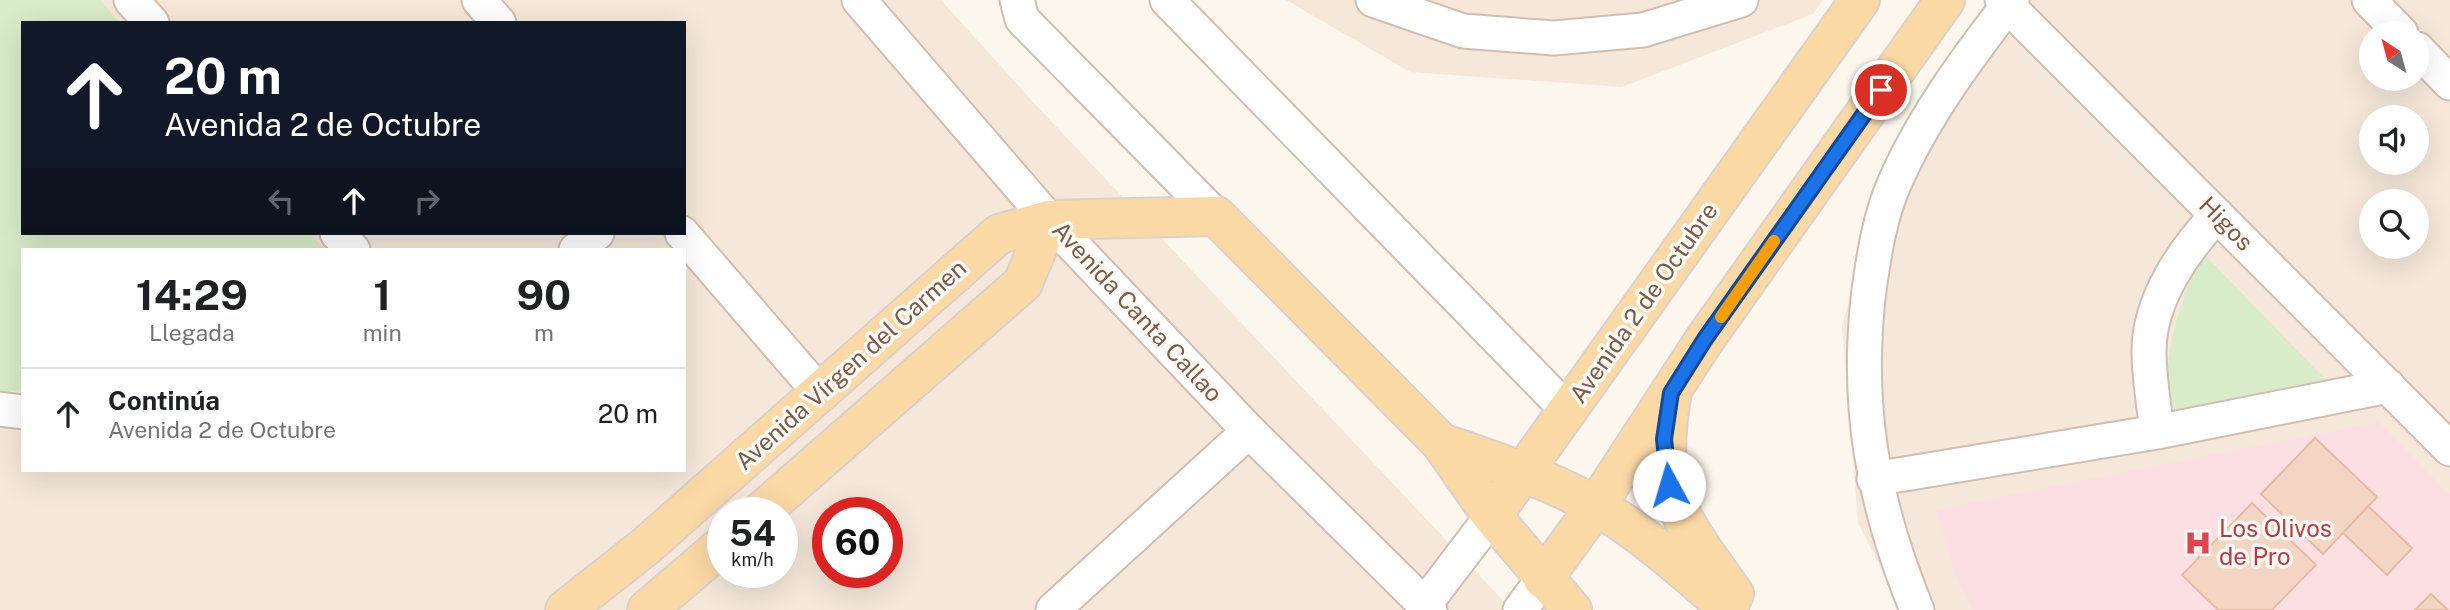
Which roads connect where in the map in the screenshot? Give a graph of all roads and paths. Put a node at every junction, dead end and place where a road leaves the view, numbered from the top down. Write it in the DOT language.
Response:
graph roads {
  1 [pos="131,0"];
  2 [pos="479,0"];
  3 [pos="859,0"];
  4 [pos="1017,0"];
  5 [pos="1167,0"];
  6 [pos="1373,0"];
  7 [pos="1741,0"];
  8 [pos="1860,0"];
  9 [pos="1945,0"];
  10 [pos="2369,0"];
  11 [pos="2007,2"];
  12 [pos="150,21"];
  13 [pos="497,21"];
  14 [pos="2390,21"];
  15 [pos="2429,61"];
  16 [pos="2450,83"];
  17 [pos="2217,215"];
  18 [pos="1216,216"];
  19 [pos="1049,220"];
  20 [pos="595,235"];
  21 [pos="684,235"];
  22 [pos="578,248"];
  23 [pos="2388,386"];
  24 [pos="820,393"];
  25 [pos="1671,393"];
  26 [pos="0,409"];
  27 [pos="1568,411"];
  28 [pos="21,412"];
  29 [pos="1249,431"];
  30 [pos="2157,432"];
  31 [pos="1441,443"];
  32 [pos="2450,449"];
  33 [pos="1524,471"];
  34 [pos="1874,479"];
  35 [pos="778,497"];
  36 [pos="1596,506"];
  37 [pos="1492,516"];
  38 [pos="707,559"];
  39 [pos="1543,579"];
  40 [pos="1066,606"];
  41 [pos="1428,607"];
  42 [pos="565,610"];
  43 [pos="647,610"];
  44 [pos="1520,610"];
  45 [pos="1572,610"];
  46 [pos="1729,610"];
  47 [pos="1745,610"];
  48 [pos="1917,610"];
  1 -- 12 [label="street"];
  2 -- 13 [label="street"];
  3 -- 19 [label="street, Avenida Canta Callao"];
  4 -- 18 [label="street"];
  5 -- 27 [label="street"];
  6 -- 7 [label="street"];
  8 -- 27 [label="main road, Avenida 2 de Octubre"];
  9 -- 25 [label="main road"];
  10 -- 14 [label="street"];
  11 -- 17 [label="street, Higos"];
  11 -- 34 [label="street"];
  15 -- 16 [label="street"];
  17 -- 23 [label="street, Higos"];
  17 -- 30 [label="street"];
  18 -- 19 [label="main road, Avenida Vírgen del Carmen"];
  18 -- 31 [label="main road"];
  19 -- 24 [label="main road, Avenida Vírgen del Carmen"];
  19 -- 29 [label="street, Avenida Canta Callao"];
  19 -- 35 [label="main road, Avenida Vírgen del Carmen"];
  20 -- 22 [label="street"];
  21 -- 24 [label="street"];
  23 -- 30 [label="street"];
  23 -- 32 [label="street, Higos"];
  24 -- 42 [label="main road, Avenida Vírgen del Carmen"];
  25 -- 36 [label="main road"];
  25 -- 47 [label="main road"];
  26 -- 28 [label="street"];
  27 -- 33 [label="main road, Avenida 2 de Octubre"];
  29 -- 40 [label="street"];
  29 -- 41 [label="street, Avenida Canta Callao"];
  30 -- 34 [label="street"];
  31 -- 33 [label="main road"];
  31 -- 37 [label="main road"];
  33 -- 36 [label="main road"];
  33 -- 37 [label="main road, Avenida 2 de Octubre"];
  34 -- 48 [label="street"];
  36 -- 39 [label="main road"];
  36 -- 46 [label="main road"];
  37 -- 39 [label="main road"];
  37 -- 41 [label="street, Avenida 2 de Octubre"];
  38 -- 43 [label="main road"];
  39 -- 44 [label="street"];
  39 -- 45 [label="main road"];
}
